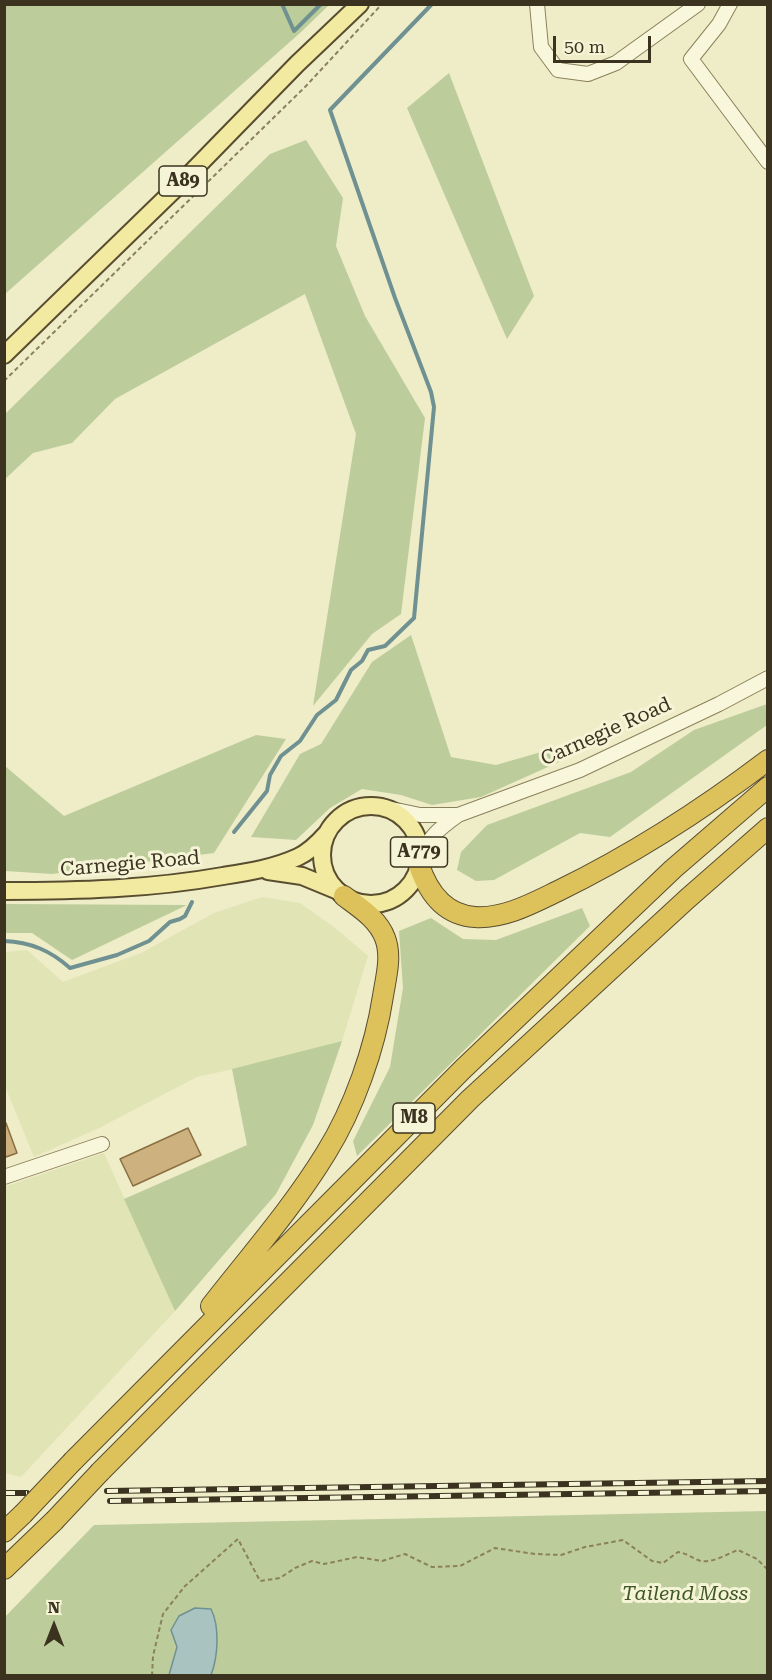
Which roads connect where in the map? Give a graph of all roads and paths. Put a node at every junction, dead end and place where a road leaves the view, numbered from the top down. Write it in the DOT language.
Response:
graph roads {
  1 [pos="360,4"];
  2 [pos="382,4"];
  3 [pos="537,4"];
  4 [pos="698,4"];
  5 [pos="730,4"];
  6 [pos="768,162"];
  7 [pos="4,355"];
  8 [pos="4,381"];
  9 [pos="768,678"];
  10 [pos="768,760"];
  11 [pos="768,787"];
  12 [pos="382,807"];
  13 [pos="458,815"];
  14 [pos="768,828"];
  15 [pos="326,834"];
  16 [pos="419,862"];
  17 [pos="259,870"];
  18 [pos="4,891"];
  19 [pos="340,893"];
  20 [pos="102,1144"];
  21 [pos="4,1177"];
  22 [pos="158,1374"];
  23 [pos="4,1532"];
  24 [pos="4,1569"];
  25 [pos="768,1570"];
  26 [pos="152,1676"];
  1 -- 7 [label="main road, A89"];
  2 -- 8 [label="path"];
  3 -- 4 [label="street"];
  5 -- 6 [label="street"];
  9 -- 13 [label="street, Carnegie Road"];
  10 -- 16 [label="highway"];
  11 -- 22 [label="highway, M8"];
  12 -- 13 [label="street, Carnegie Road"];
  12 -- 15 [label="main road, A779"];
  12 -- 16 [label="main road, A779"];
  13 -- 16 [label="street, Carnegie Road"];
  14 -- 24 [label="highway, M8, bridge"];
  15 -- 17 [label="main road, Carnegie Road / A779"];
  15 -- 19 [label="main road"];
  16 -- 19 [label="main road, A779"];
  17 -- 18 [label="main road, Carnegie Road / A779"];
  17 -- 19 [label="main road, Carnegie Road / A779"];
  19 -- 22 [label="highway, M8"];
  20 -- 21 [label="street"];
  22 -- 23 [label="highway, M8, bridge"];
  25 -- 26 [label="path"];
}
